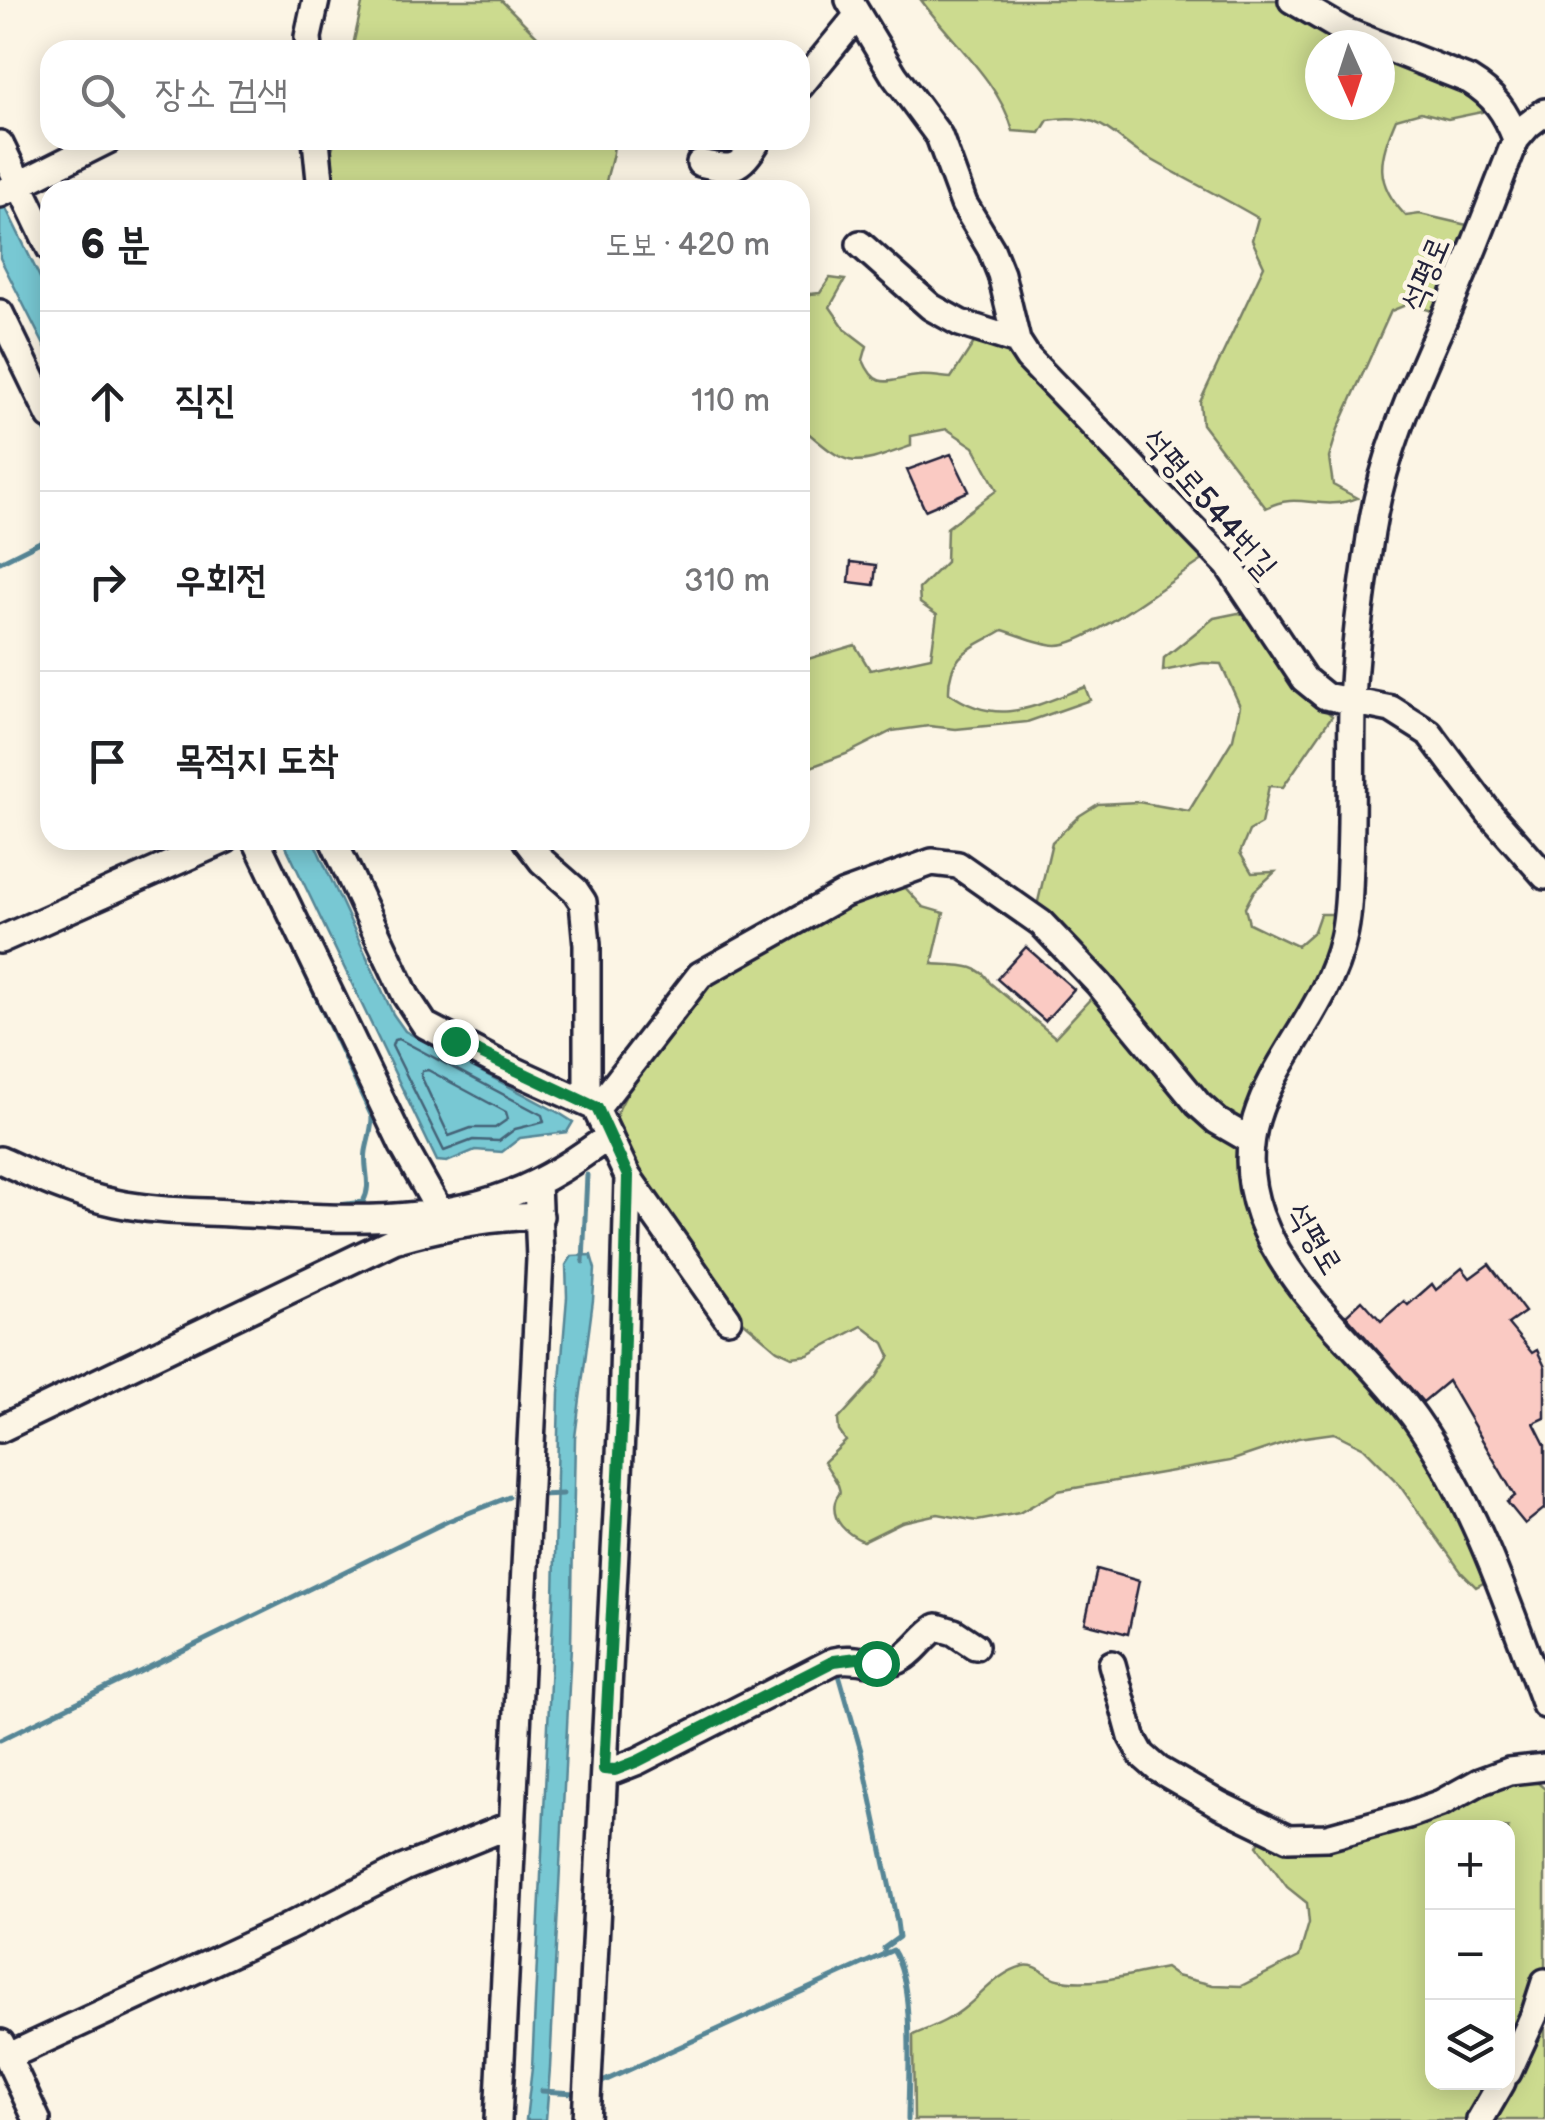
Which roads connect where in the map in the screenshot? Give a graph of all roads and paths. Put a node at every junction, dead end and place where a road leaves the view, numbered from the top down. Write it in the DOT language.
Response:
graph roads {
  1 [pos="316,0"];
  2 [pos="1292,0"];
  3 [pos="854,8"];
  4 [pos="309,40"];
  5 [pos="810,72"];
  6 [pos="1534,128"];
  7 [pos="0,144"];
  8 [pos="88,150"];
  9 [pos="317,150"];
  10 [pos="750,150"];
  11 [pos="700,163"];
  12 [pos="320,180"];
  13 [pos="10,190"];
  14 [pos="40,234"];
  15 [pos="860,244"];
  16 [pos="0,312"];
  17 [pos="1016,341"];
  18 [pos="40,395"];
  19 [pos="1352,702"];
  20 [pos="203,850"];
  21 [pos="261,850"];
  22 [pos="338,850"];
  23 [pos="534,850"];
  24 [pos="1545,874"];
  25 [pos="0,940"];
  26 [pos="597,1108"];
  27 [pos="608,1136"];
  28 [pos="1250,1140"];
  29 [pos="0,1160"];
  30 [pos="628,1176"];
  31 [pos="537,1182"];
  32 [pos="440,1212"];
  33 [pos="540,1216"];
  34 [pos="728,1318"];
  35 [pos="0,1429"];
  36 [pos="975,1646"];
  37 [pos="1112,1664"];
  38 [pos="1545,1705"];
  39 [pos="1545,1767"];
  40 [pos="604,1769"];
  41 [pos="513,1824"];
  42 [pos="1545,1982"];
  43 [pos="4,2049"];
  44 [pos="1515,2058"];
  45 [pos="1497,2090"];
  46 [pos="37,2120"];
  47 [pos="498,2120"];
  48 [pos="586,2120"];
  49 [pos="1480,2120"];
  1 -- 4 [label="street"];
  2 -- 6 [label="street, 석평로"];
  3 -- 5 [label="street"];
  3 -- 17 [label="street, 석평로544번길"];
  6 -- 19 [label="street, 석평로"];
  7 -- 13 [label="street"];
  8 -- 13 [label="street"];
  9 -- 12 [label="street"];
  10 -- 11 [label="street"];
  13 -- 14 [label="street"];
  15 -- 17 [label="street"];
  16 -- 18 [label="street"];
  17 -- 19 [label="street, 석평로544번길"];
  19 -- 24 [label="street"];
  19 -- 28 [label="street, 석평로"];
  20 -- 25 [label="street"];
  21 -- 32 [label="street"];
  22 -- 26 [label="street"];
  23 -- 26 [label="street"];
  26 -- 27 [label="street"];
  26 -- 28 [label="street"];
  27 -- 30 [label="street"];
  27 -- 31 [label="street"];
  28 -- 38 [label="street, 석평로"];
  29 -- 32 [label="street"];
  30 -- 34 [label="street"];
  30 -- 40 [label="street"];
  31 -- 32 [label="street"];
  31 -- 33 [label="street"];
  33 -- 35 [label="street"];
  33 -- 41 [label="street"];
  36 -- 40 [label="street"];
  37 -- 39 [label="street"];
  40 -- 48 [label="street"];
  41 -- 43 [label="street"];
  41 -- 47 [label="street"];
  42 -- 44 [label="street"];
  43 -- 46 [label="street"];
  45 -- 49 [label="street"];
}
